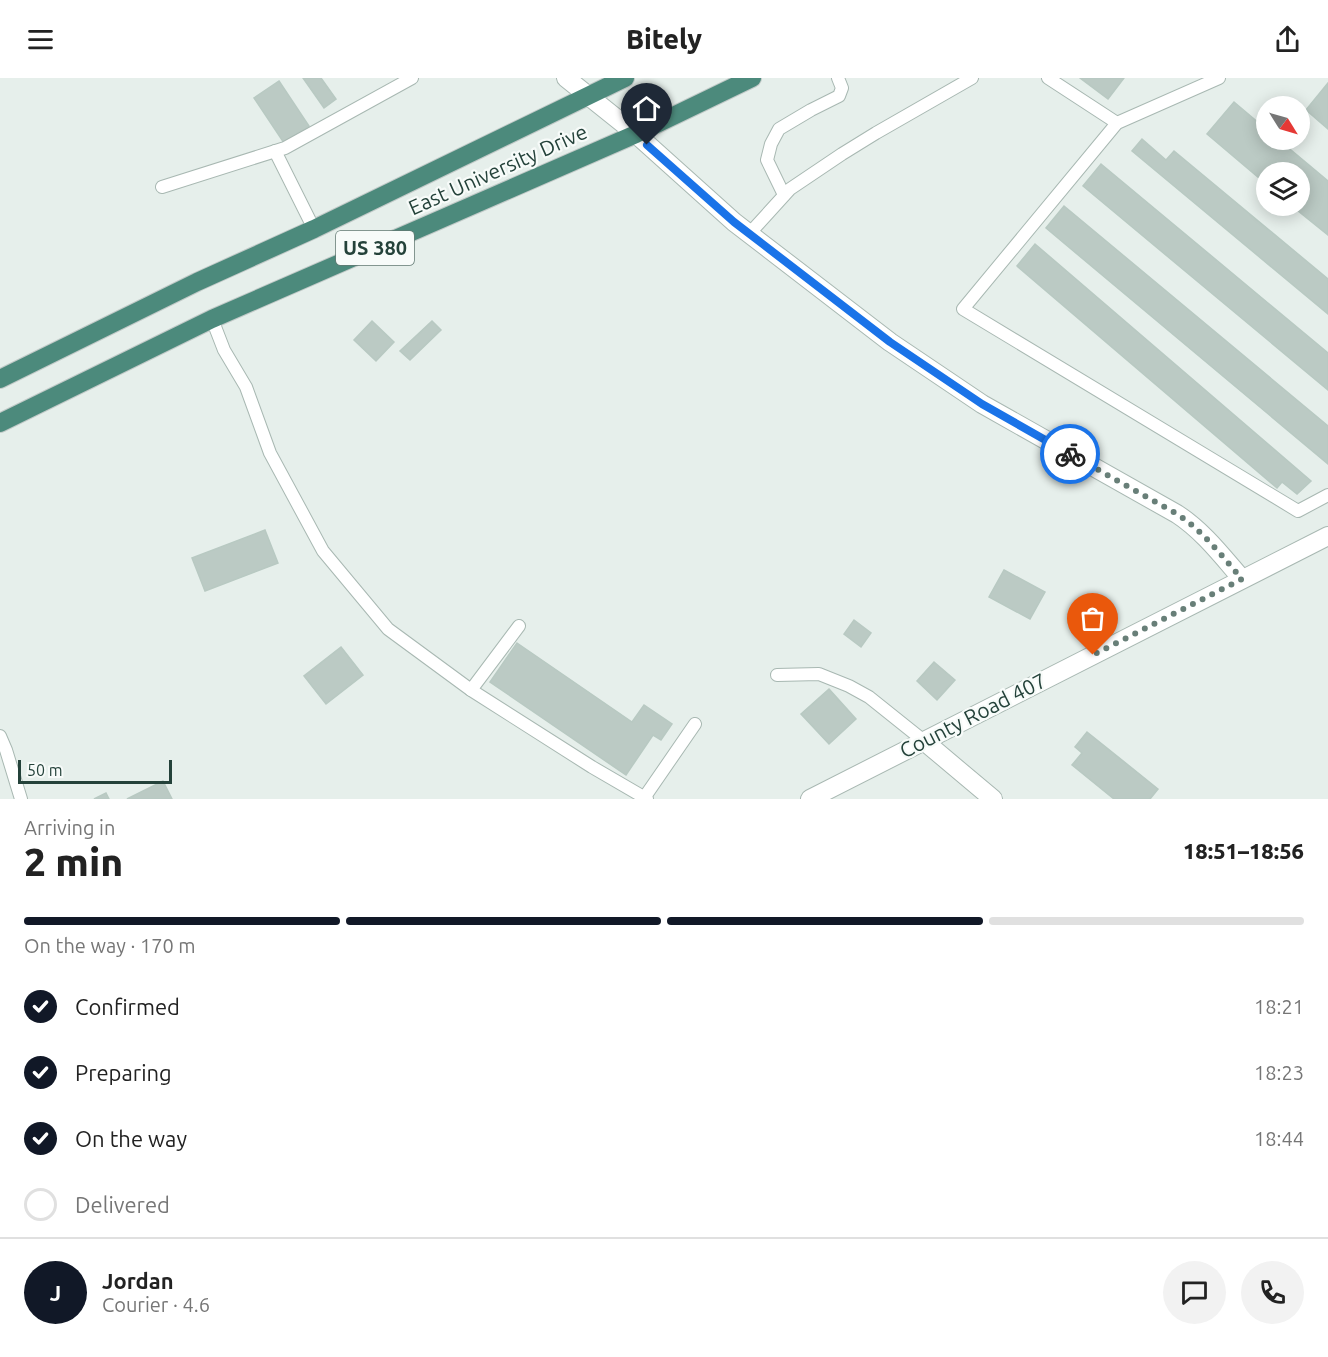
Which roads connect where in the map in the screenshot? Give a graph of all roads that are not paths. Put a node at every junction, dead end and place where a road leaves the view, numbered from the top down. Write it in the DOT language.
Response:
graph roads {
  1 [pos="412,78"];
  2 [pos="566,78"];
  3 [pos="626,78"];
  4 [pos="752,78"];
  5 [pos="838,78"];
  6 [pos="972,78"];
  7 [pos="1048,78"];
  8 [pos="1219,78"];
  9 [pos="587,96"];
  10 [pos="1117,123"];
  11 [pos="636,134"];
  12 [pos="275,152"];
  13 [pos="162,187"];
  14 [pos="784,195"];
  15 [pos="314,229"];
  16 [pos="749,234"];
  17 [pos="212,319"];
  18 [pos="0,380"];
  19 [pos="0,423"];
  20 [pos="1328,495"];
  21 [pos="1328,536"];
  22 [pos="1242,579"];
  23 [pos="519,626"];
  24 [pos="777,675"];
  25 [pos="471,690"];
  26 [pos="695,724"];
  27 [pos="0,736"];
  28 [pos="924,741"];
  29 [pos="645,798"];
  30 [pos="21,799"];
  31 [pos="810,799"];
  32 [pos="993,799"];
  1 -- 12 [label="lane"];
  2 -- 9 [label="street"];
  3 -- 9 [label="highway, East University Drive / US 380"];
  4 -- 11 [label="highway, East University Drive / US 380"];
  5 -- 14 [label="lane"];
  6 -- 14 [label="lane"];
  7 -- 10 [label="lane"];
  8 -- 10 [label="lane"];
  9 -- 11 [label="street"];
  9 -- 15 [label="highway, East University Drive / US 380"];
  10 -- 20 [label="lane"];
  11 -- 16 [label="street"];
  11 -- 17 [label="highway, East University Drive / US 380"];
  12 -- 13 [label="lane"];
  12 -- 15 [label="lane"];
  14 -- 16 [label="lane"];
  15 -- 18 [label="highway, East University Drive / US 380"];
  16 -- 22 [label="street"];
  17 -- 19 [label="highway, East University Drive / US 380"];
  17 -- 25 [label="lane"];
  21 -- 22 [label="street, County Road 407"];
  22 -- 28 [label="street, County Road 407"];
  23 -- 25 [label="lane"];
  24 -- 28 [label="lane"];
  25 -- 29 [label="lane"];
  26 -- 29 [label="lane"];
  27 -- 30 [label="lane"];
  28 -- 31 [label="street, County Road 407"];
  28 -- 32 [label="street"];
}
